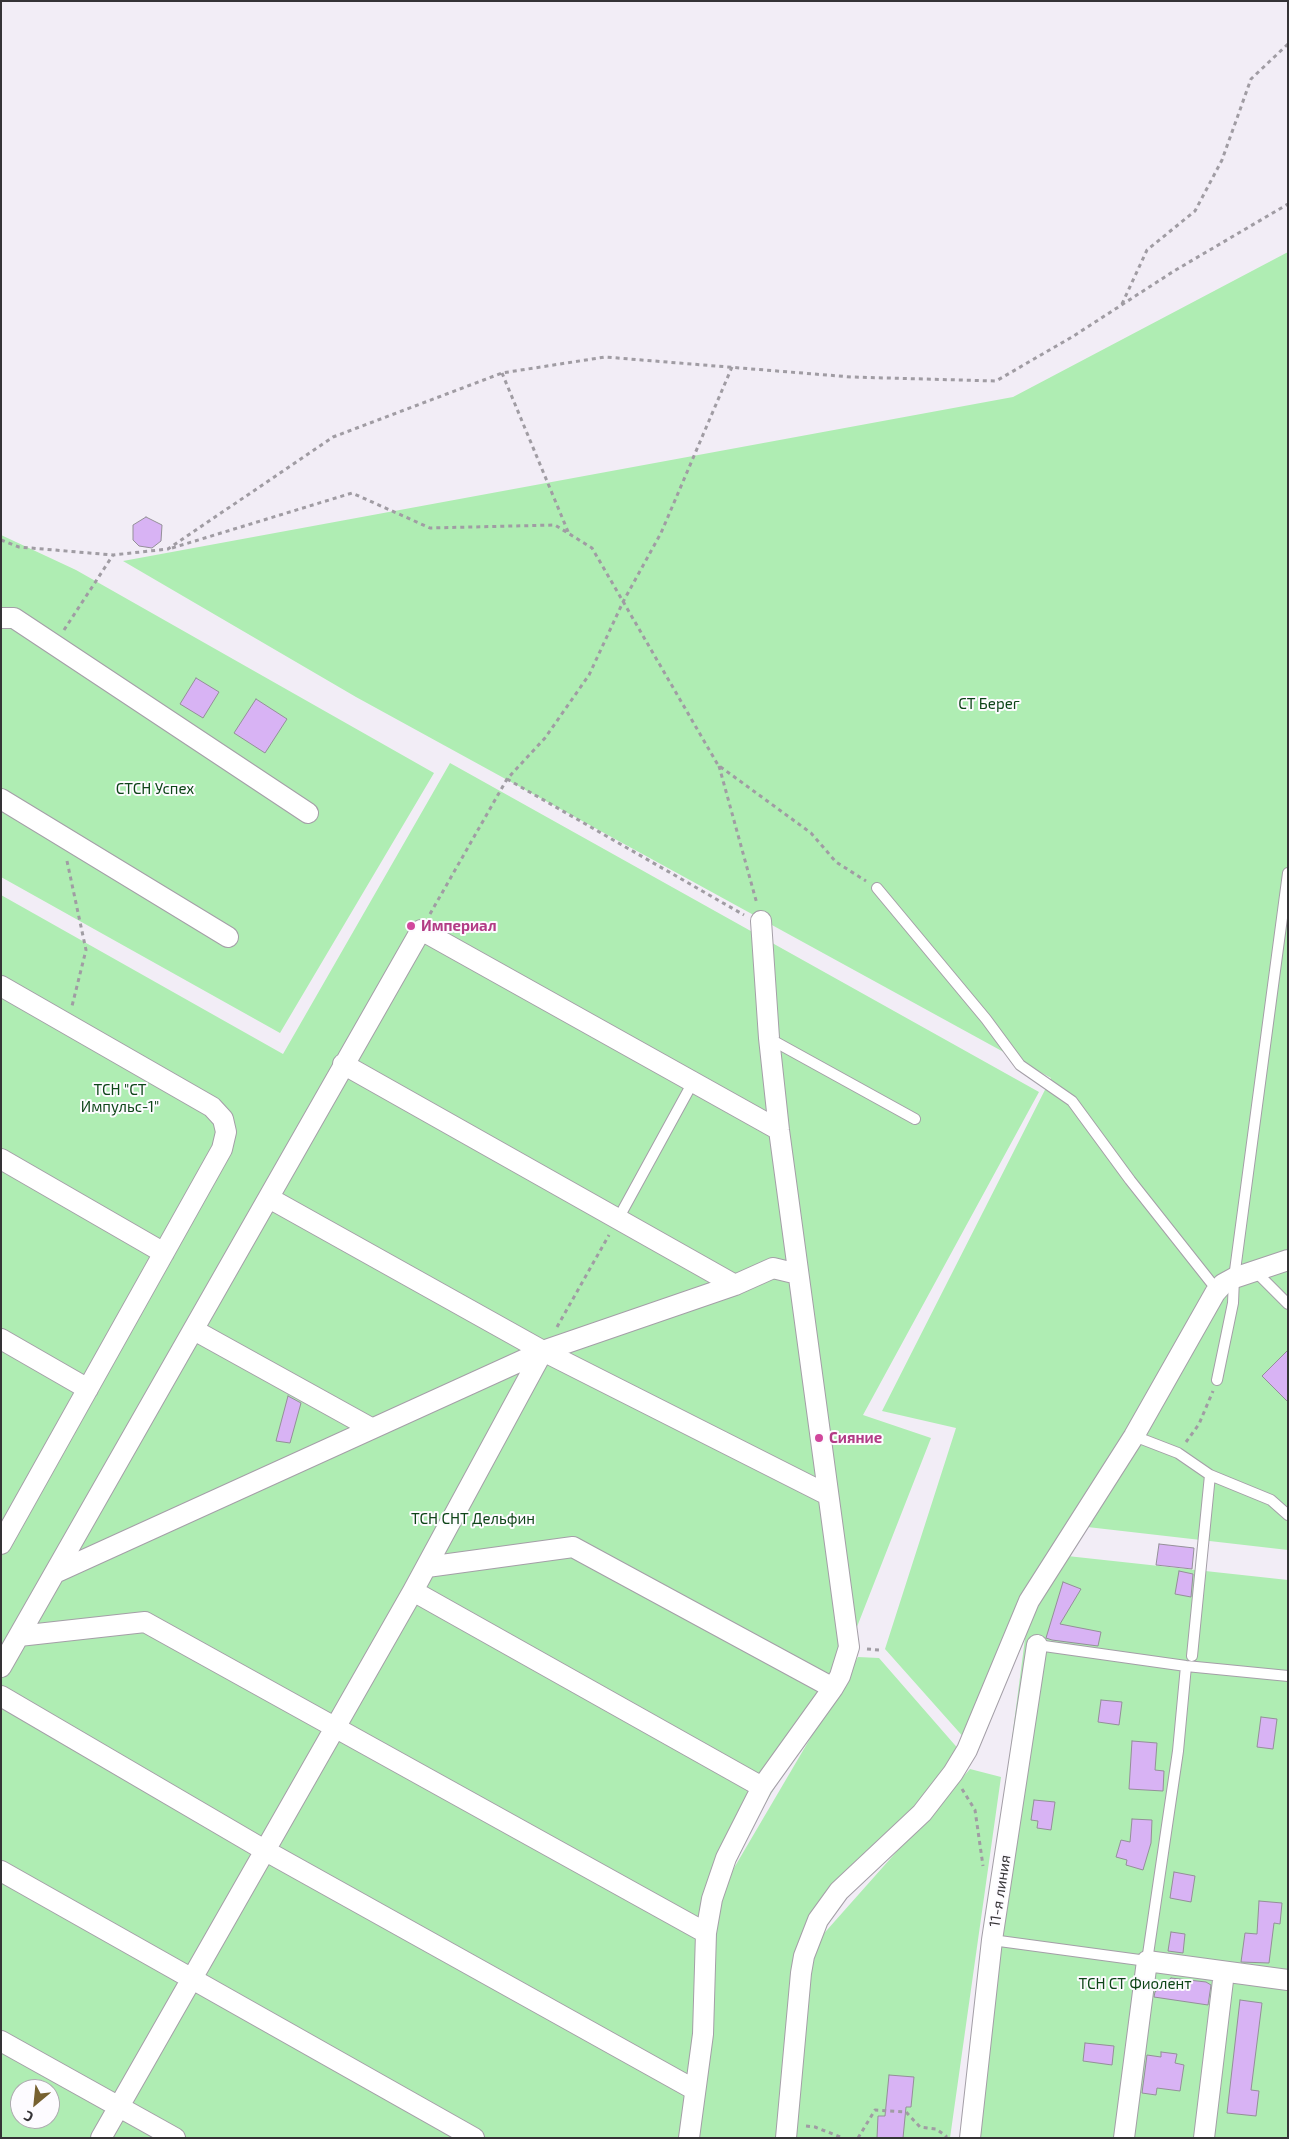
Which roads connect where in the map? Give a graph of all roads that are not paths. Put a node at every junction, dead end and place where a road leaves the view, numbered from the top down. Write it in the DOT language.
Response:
graph roads {
  1 [pos="1,618"];
  2 [pos="1,799"];
  3 [pos="308,813"];
  4 [pos="1288,872"];
  5 [pos="877,888"];
  6 [pos="762,921"];
  7 [pos="228,937"];
  8 [pos="1,986"];
  9 [pos="770,1038"];
  10 [pos="343,1064"];
  11 [pos="693,1082"];
  12 [pos="915,1119"];
  13 [pos="779,1130"];
  14 [pos="1,1159"];
  15 [pos="269,1198"];
  16 [pos="618,1219"];
  17 [pos="164,1253"];
  18 [pos="1288,1260"];
  19 [pos="1256,1272"];
  20 [pos="798,1274"];
  21 [pos="1234,1278"];
  22 [pos="735,1285"];
  23 [pos="1217,1290"];
  24 [pos="1288,1304"];
  25 [pos="194,1330"];
  26 [pos="1,1339"];
  27 [pos="543,1351"];
  28 [pos="1217,1380"];
  29 [pos="88,1389"];
  30 [pos="371,1428"];
  31 [pos="1134,1436"];
  32 [pos="1210,1474"];
  33 [pos="828,1495"];
  34 [pos="8,1514"];
  35 [pos="1288,1515"];
  36 [pos="1,1544"];
  37 [pos="427,1567"];
  38 [pos="55,1573"];
  39 [pos="413,1591"];
  40 [pos="19,1636"];
  41 [pos="1037,1645"];
  42 [pos="1192,1656"];
  43 [pos="1,1666"];
  44 [pos="1186,1666"];
  45 [pos="1288,1676"];
  46 [pos="833,1688"];
  47 [pos="1,1696"];
  48 [pos="335,1728"];
  49 [pos="762,1787"];
  50 [pos="266,1851"];
  51 [pos="1,1871"];
  52 [pos="706,1933"];
  53 [pos="992,1940"];
  54 [pos="1147,1961"];
  55 [pos="1224,1972"];
  56 [pos="193,1979"];
  57 [pos="1288,1980"];
  58 [pos="1,2041"];
  59 [pos="695,2090"];
  60 [pos="119,2106"];
  61 [pos="787,2131"];
  62 [pos="101,2138"];
  63 [pos="175,2138"];
  64 [pos="474,2138"];
  65 [pos="689,2138"];
  66 [pos="970,2138"];
  67 [pos="1124,2138"];
  68 [pos="1204,2138"];
  1 -- 3 [label="street"];
  2 -- 7 [label="street"];
  4 -- 21 [label="lane"];
  5 -- 23 [label="lane"];
  6 -- 9 [label="street"];
  8 -- 17 [label="street"];
  9 -- 12 [label="lane"];
  9 -- 13 [label="street"];
  10 -- 11 [label="street"];
  10 -- 15 [label="street"];
  10 -- 16 [label="street"];
  11 -- 13 [label="street"];
  11 -- 16 [label="lane"];
  13 -- 20 [label="street"];
  14 -- 17 [label="street"];
  15 -- 25 [label="street"];
  15 -- 27 [label="street"];
  16 -- 22 [label="street"];
  17 -- 29 [label="street"];
  18 -- 19 [label="street"];
  19 -- 21 [label="street"];
  19 -- 24 [label="lane"];
  20 -- 22 [label="street"];
  20 -- 33 [label="street"];
  21 -- 23 [label="street"];
  21 -- 28 [label="lane"];
  22 -- 27 [label="street"];
  23 -- 31 [label="street"];
  25 -- 30 [label="street"];
  25 -- 38 [label="street"];
  26 -- 29 [label="street"];
  27 -- 30 [label="street"];
  27 -- 33 [label="street"];
  27 -- 37 [label="street"];
  29 -- 34 [label="street"];
  30 -- 38 [label="street"];
  31 -- 32 [label="lane"];
  31 -- 61 [label="street"];
  32 -- 35 [label="lane"];
  32 -- 42 [label="lane"];
  33 -- 46 [label="street"];
  34 -- 36 [label="street"];
  37 -- 39 [label="street"];
  37 -- 46 [label="street"];
  38 -- 40 [label="street"];
  39 -- 48 [label="street"];
  39 -- 49 [label="street"];
  40 -- 43 [label="street"];
  40 -- 48 [label="street"];
  41 -- 44 [label="lane"];
  41 -- 53 [label="street, 11-я линия"];
  44 -- 45 [label="lane"];
  44 -- 54 [label="lane"];
  46 -- 49 [label="street"];
  47 -- 50 [label="street"];
  48 -- 50 [label="street"];
  48 -- 52 [label="street"];
  49 -- 52 [label="street"];
  50 -- 56 [label="street"];
  50 -- 59 [label="street"];
  51 -- 56 [label="street"];
  52 -- 59 [label="street"];
  53 -- 54 [label="lane"];
  53 -- 66 [label="street, 11-я линия"];
  54 -- 55 [label="street"];
  54 -- 67 [label="street"];
  55 -- 57 [label="street"];
  55 -- 68 [label="street"];
  56 -- 60 [label="street"];
  56 -- 64 [label="street"];
  58 -- 60 [label="street"];
  59 -- 65 [label="street"];
  60 -- 62 [label="street"];
  60 -- 63 [label="street"];
}
